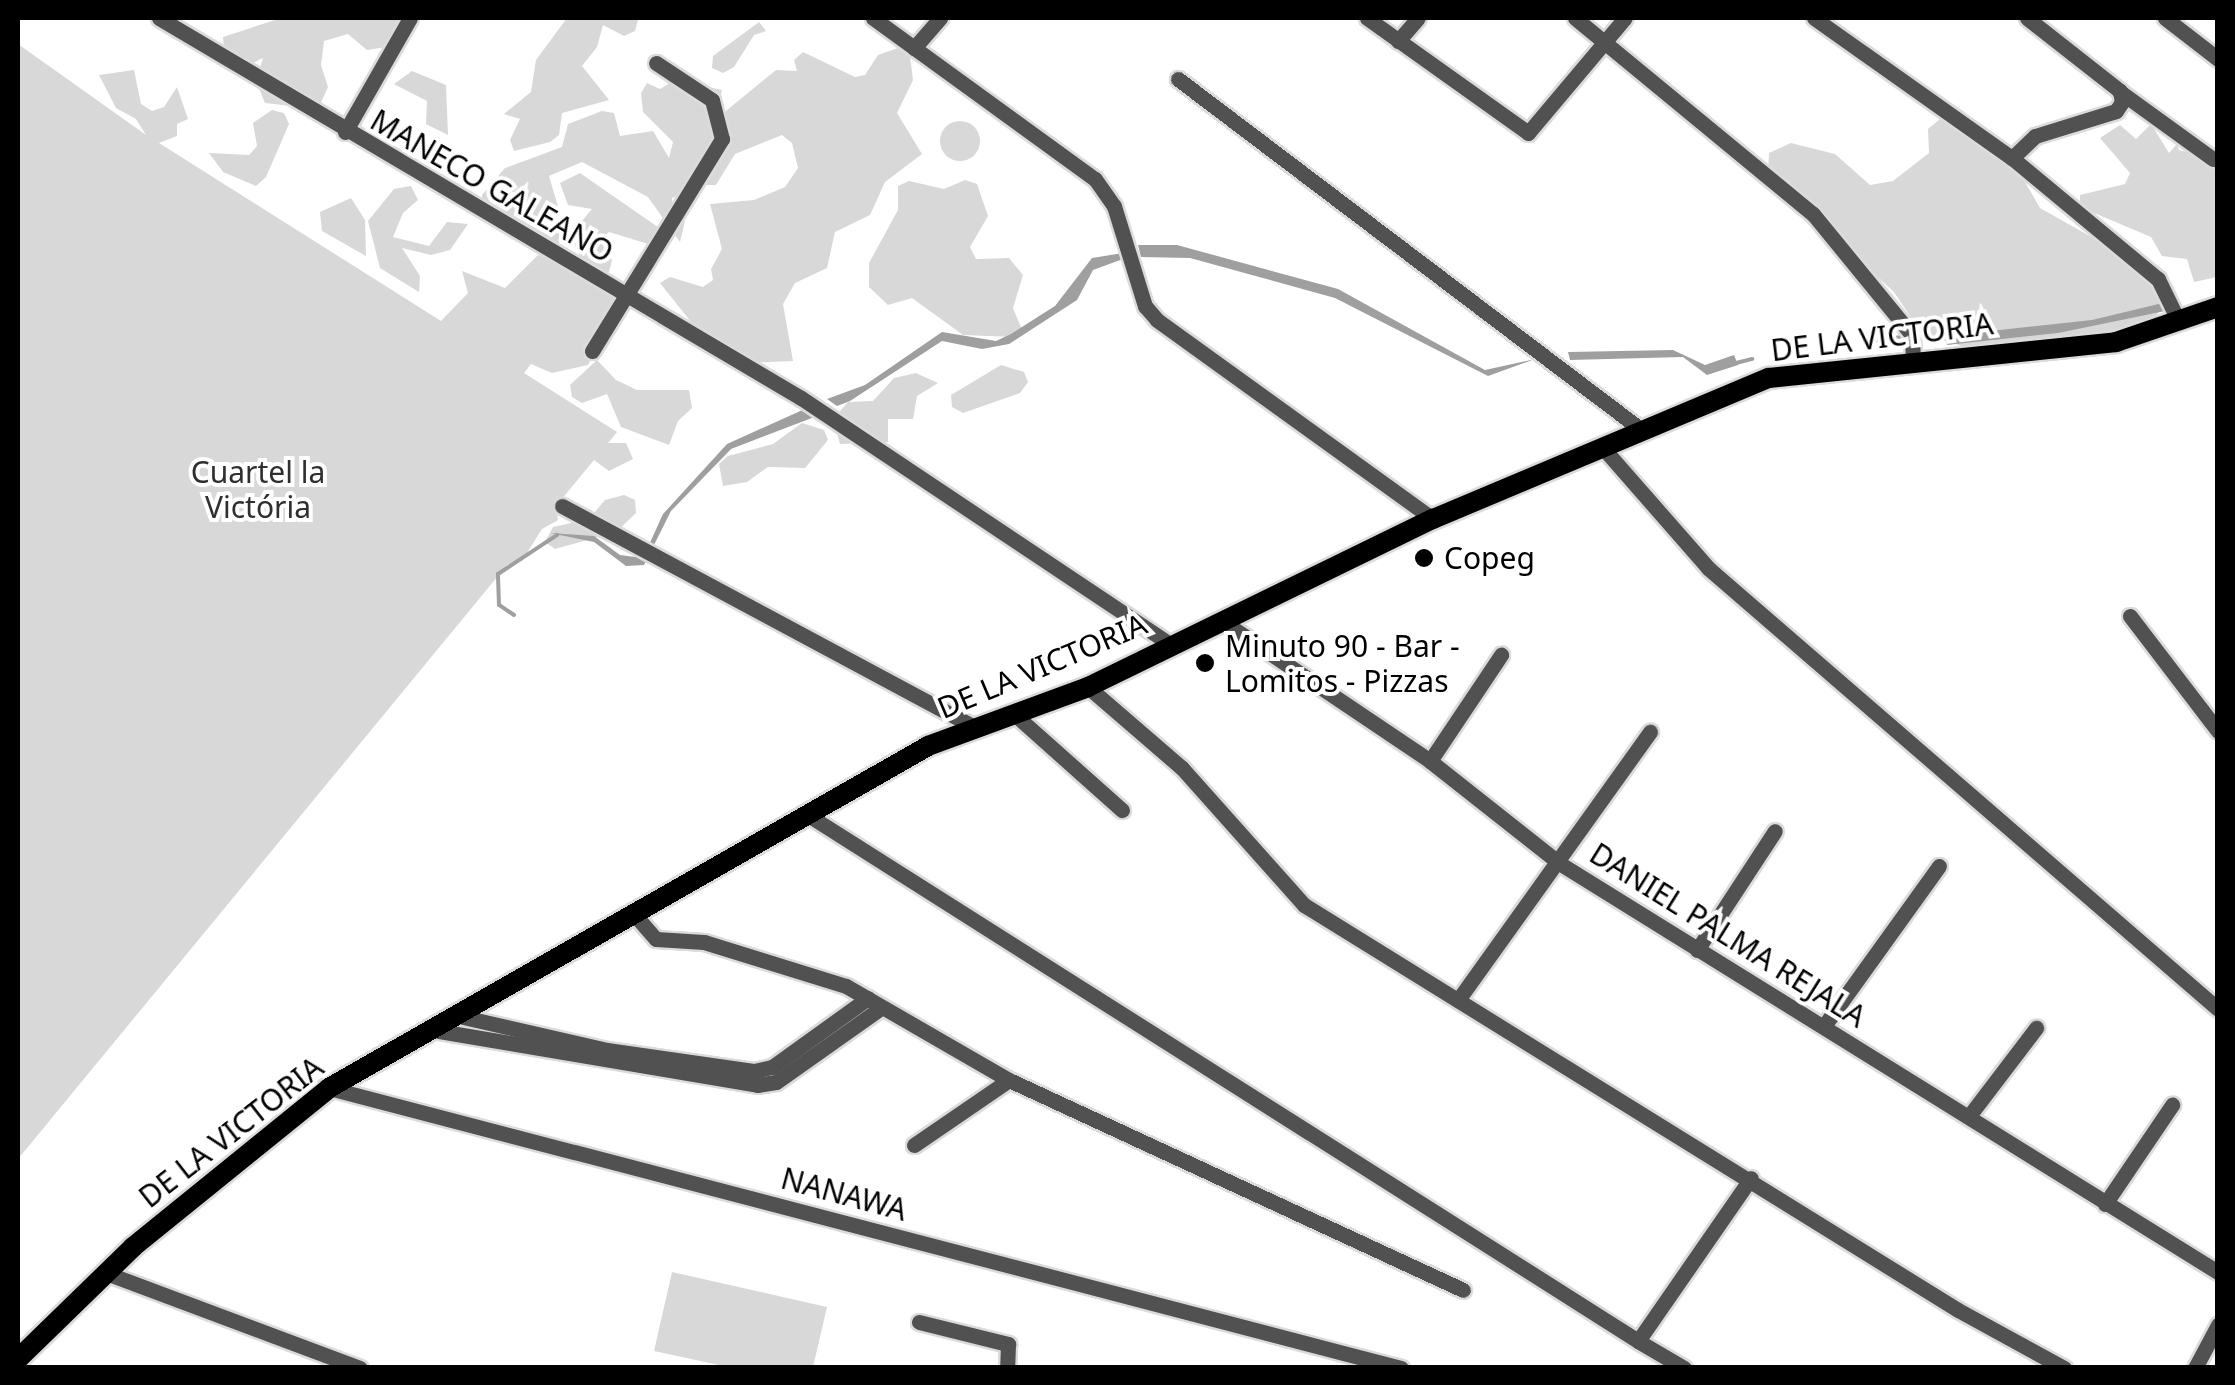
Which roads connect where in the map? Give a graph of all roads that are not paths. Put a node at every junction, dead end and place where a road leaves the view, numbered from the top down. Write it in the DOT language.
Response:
graph roads {
  1 [pos="159,18"];
  2 [pos="410,18"];
  3 [pos="872,18"];
  4 [pos="940,18"];
  5 [pos="1368,18"];
  6 [pos="1418,18"];
  7 [pos="1575,18"];
  8 [pos="1625,18"];
  9 [pos="1814,18"];
  10 [pos="1847,18"];
  11 [pos="2027,18"];
  12 [pos="2165,18"];
  13 [pos="1833,31"];
  14 [pos="1398,41"];
  15 [pos="1605,43"];
  16 [pos="914,48"];
  17 [pos="2218,59"];
  18 [pos="656,63"];
  19 [pos="1178,79"];
  20 [pos="2116,88"];
  21 [pos="345,132"];
  22 [pos="2012,158"];
  23 [pos="2213,160"];
  24 [pos="626,296"];
  25 [pos="2218,307"];
  26 [pos="2178,320"];
  27 [pos="592,350"];
  28 [pos="1913,361"];
  29 [pos="1643,431"];
  30 [pos="1604,449"];
  31 [pos="562,506"];
  32 [pos="1433,519"];
  33 [pos="2130,616"];
  34 [pos="1225,623"];
  35 [pos="1172,645"];
  36 [pos="1501,655"];
  37 [pos="1088,686"];
  38 [pos="1012,714"];
  39 [pos="975,727"];
  40 [pos="2218,731"];
  41 [pos="1650,732"];
  42 [pos="1430,761"];
  43 [pos="1122,810"];
  44 [pos="808,815"];
  45 [pos="1776,832"];
  46 [pos="1559,863"];
  47 [pos="1938,866"];
  48 [pos="634,914"];
  49 [pos="1697,950"];
  50 [pos="1458,1000"];
  51 [pos="874,1003"];
  52 [pos="2218,1009"];
  53 [pos="463,1017"];
  54 [pos="1824,1026"];
  55 [pos="2036,1028"];
  56 [pos="440,1031"];
  57 [pos="774,1075"];
  58 [pos="1009,1080"];
  59 [pos="329,1088"];
  60 [pos="2172,1105"];
  61 [pos="1970,1116"];
  62 [pos="914,1145"];
  63 [pos="1751,1178"];
  64 [pos="2105,1204"];
  65 [pos="2218,1272"];
  66 [pos="106,1273"];
  67 [pos="1464,1290"];
  68 [pos="919,1322"];
  69 [pos="2218,1325"];
  70 [pos="1638,1341"];
  71 [pos="1344,1360"];
  72 [pos="18,1362"];
  73 [pos="28,1368"];
  74 [pos="360,1368"];
  75 [pos="1006,1368"];
  76 [pos="1401,1368"];
  77 [pos="1684,1368"];
  78 [pos="2064,1368"];
  79 [pos="2195,1368"];
  1 -- 21 [label="street, MANECO GALEANO"];
  2 -- 21 [label="street"];
  3 -- 16 [label="street"];
  4 -- 16 [label="street"];
  5 -- 14 [label="street"];
  6 -- 14 [label="street"];
  7 -- 15 [label="street"];
  8 -- 15 [label="street"];
  9 -- 13 [label="street"];
  10 -- 13 [label="street"];
  11 -- 20 [label="street"];
  12 -- 17 [label="street"];
  13 -- 22 [label="street"];
  14 -- 15 [label="street"];
  15 -- 28 [label="street"];
  16 -- 32 [label="street"];
  18 -- 24 [label="street"];
  19 -- 29 [label="street"];
  20 -- 22 [label="street"];
  20 -- 23 [label="street"];
  21 -- 24 [label="street, MANECO GALEANO"];
  22 -- 26 [label="street"];
  24 -- 27 [label="street"];
  24 -- 35 [label="street, MANECO GALEANO"];
  25 -- 26 [label="main road, DE LA VICTORIA"];
  26 -- 28 [label="main road, DE LA VICTORIA"];
  28 -- 29 [label="main road, DE LA VICTORIA"];
  29 -- 30 [label="main road, DE LA VICTORIA"];
  30 -- 32 [label="main road, DE LA VICTORIA"];
  30 -- 52 [label="street"];
  31 -- 39 [label="street"];
  32 -- 34 [label="main road, DE LA VICTORIA"];
  33 -- 40 [label="street"];
  34 -- 35 [label="main road, DE LA VICTORIA"];
  34 -- 42 [label="street, DANIEL PALMA REJALA"];
  35 -- 37 [label="main road, DE LA VICTORIA"];
  36 -- 42 [label="street"];
  37 -- 38 [label="main road, DE LA VICTORIA"];
  37 -- 50 [label="street"];
  38 -- 39 [label="main road, DE LA VICTORIA"];
  38 -- 43 [label="street"];
  39 -- 44 [label="main road, DE LA VICTORIA"];
  41 -- 46 [label="street"];
  42 -- 46 [label="street, DANIEL PALMA REJALA"];
  44 -- 48 [label="main road, DE LA VICTORIA"];
  44 -- 70 [label="street"];
  45 -- 49 [label="street"];
  46 -- 49 [label="street, DANIEL PALMA REJALA"];
  46 -- 50 [label="street"];
  47 -- 54 [label="street"];
  48 -- 51 [label="street"];
  48 -- 53 [label="main road, DE LA VICTORIA"];
  49 -- 54 [label="street, DANIEL PALMA REJALA"];
  50 -- 63 [label="street"];
  51 -- 57 [label="street"];
  51 -- 58 [label="street"];
  53 -- 56 [label="main road, DE LA VICTORIA"];
  53 -- 57 [label="street"];
  54 -- 61 [label="street, DANIEL PALMA REJALA"];
  55 -- 61 [label="street"];
  56 -- 57 [label="street"];
  56 -- 59 [label="main road, DE LA VICTORIA"];
  58 -- 62 [label="street"];
  58 -- 67 [label="street"];
  59 -- 66 [label="main road, DE LA VICTORIA"];
  59 -- 71 [label="street, NANAWA"];
  60 -- 64 [label="street"];
  61 -- 64 [label="street, DANIEL PALMA REJALA"];
  63 -- 70 [label="street"];
  63 -- 78 [label="street"];
  64 -- 65 [label="street, DANIEL PALMA REJALA"];
  66 -- 72 [label="main road, DE LA VICTORIA"];
  66 -- 74 [label="street"];
  68 -- 75 [label="street"];
  69 -- 79 [label="street"];
  70 -- 77 [label="street"];
  71 -- 76 [label="street, NANAWA"];
  72 -- 73 [label="street"];
}
